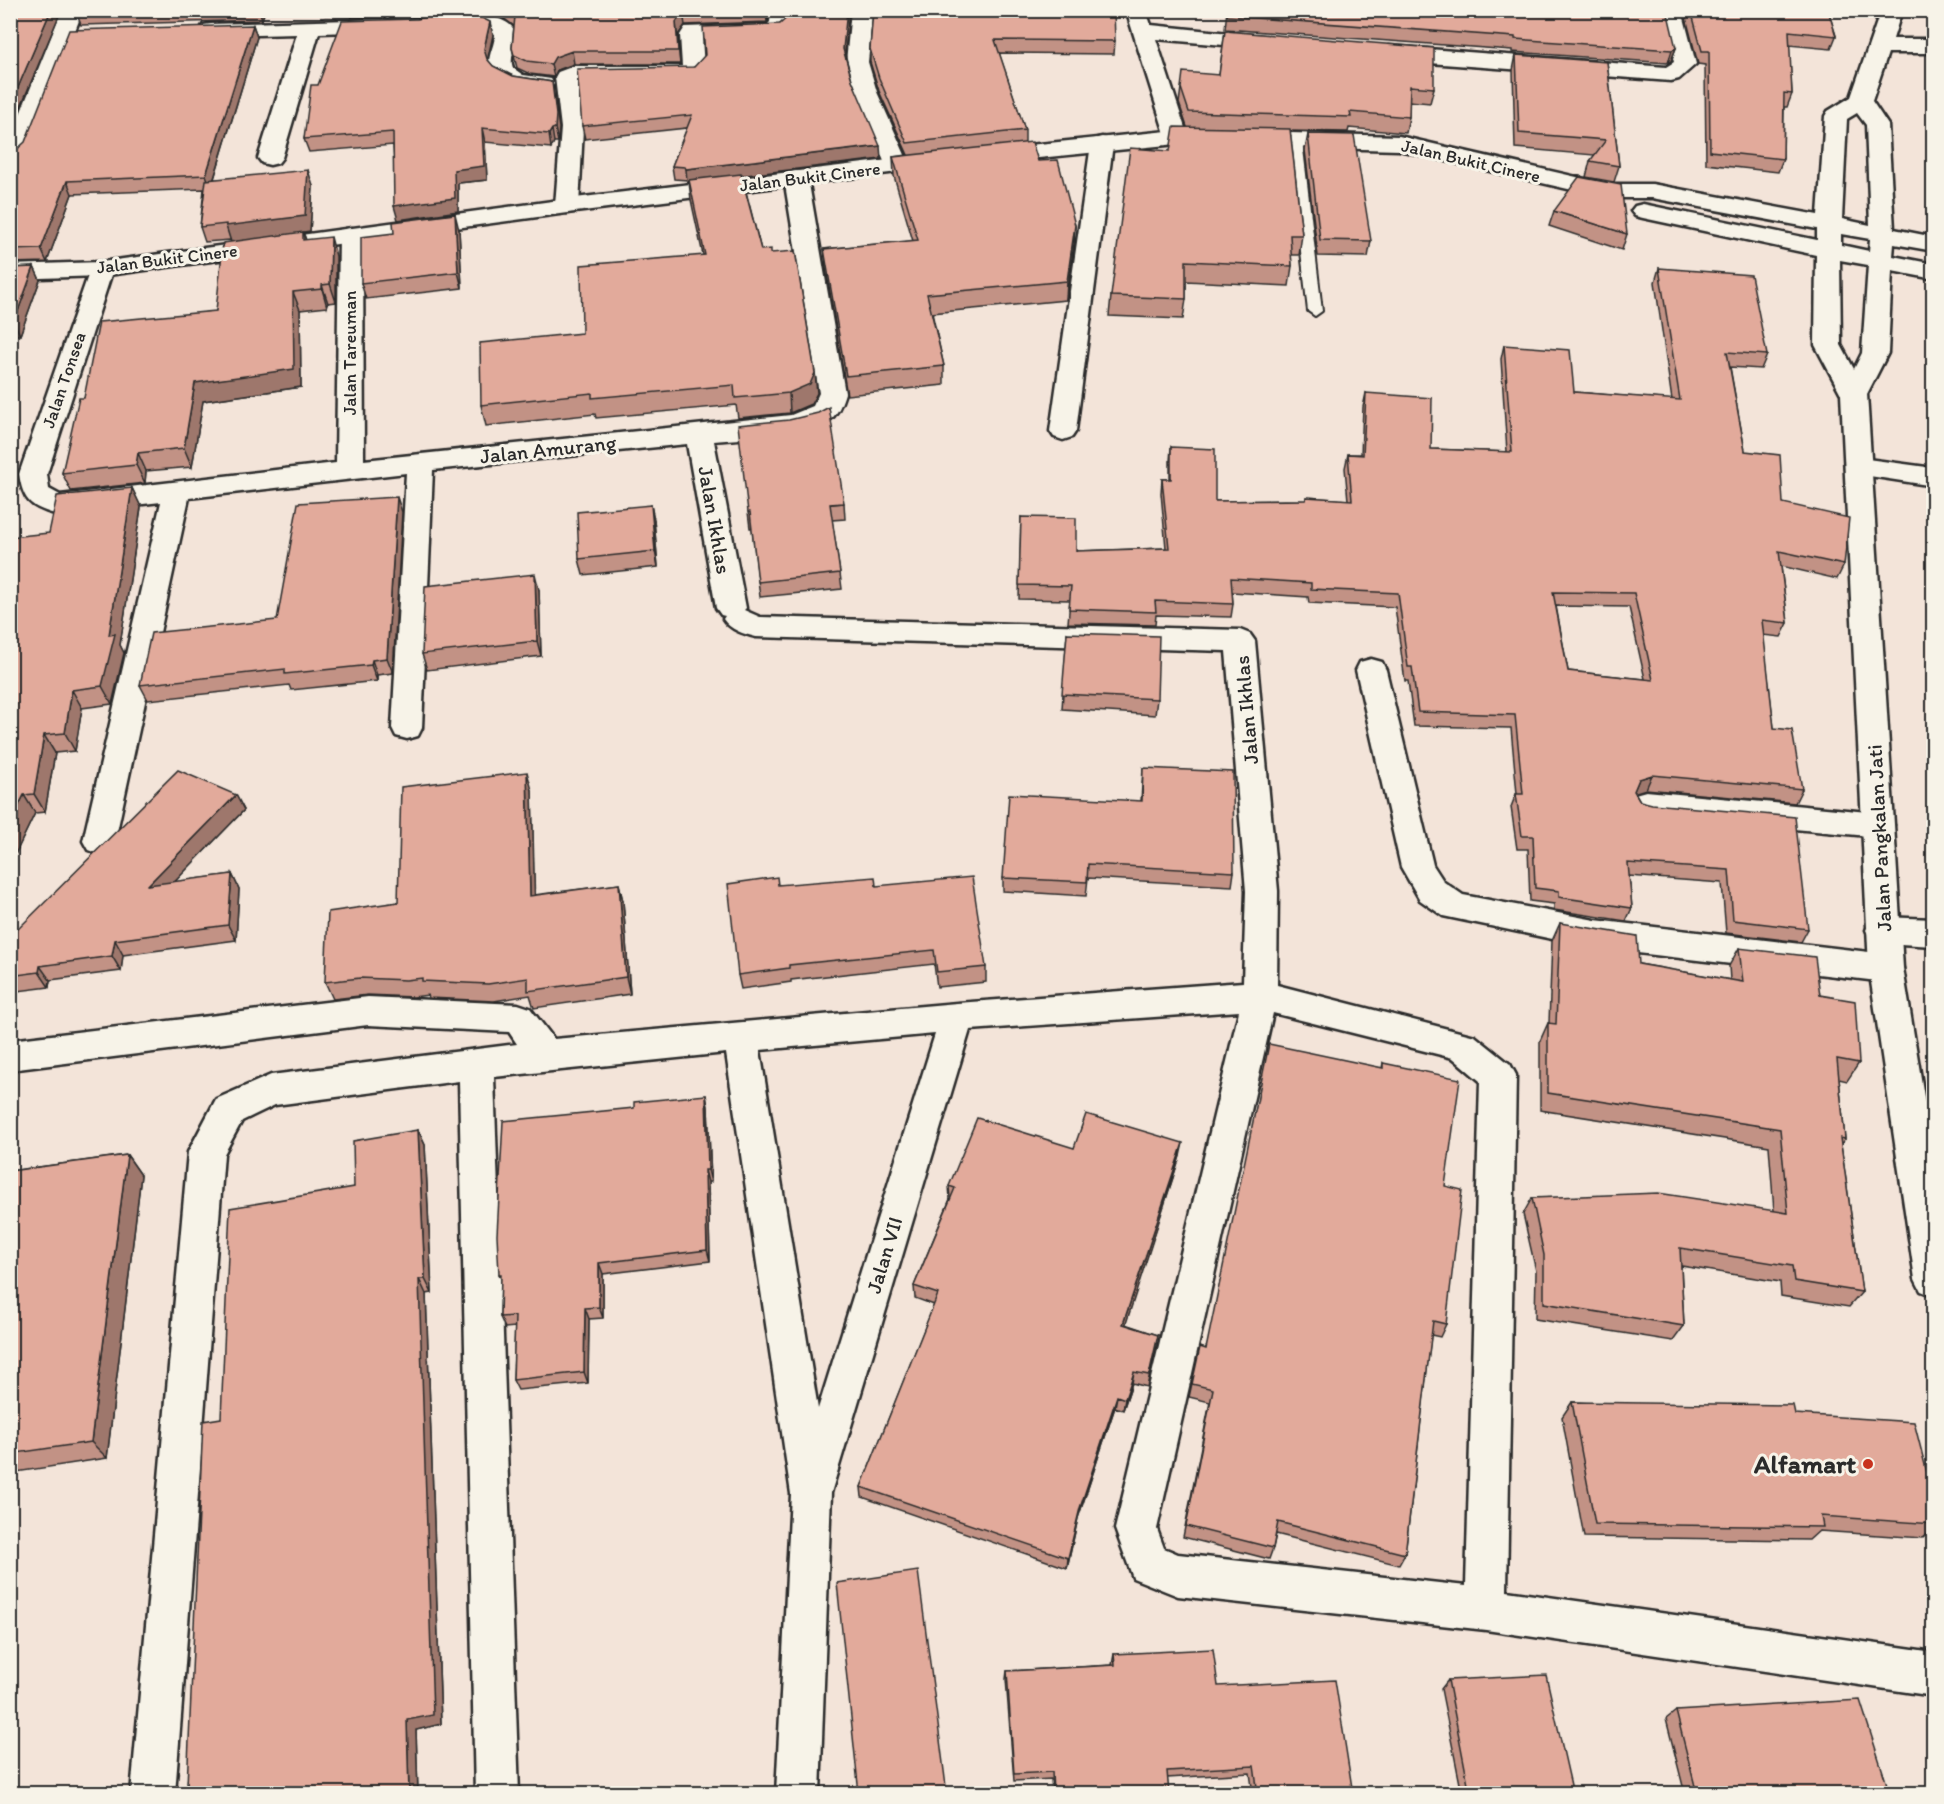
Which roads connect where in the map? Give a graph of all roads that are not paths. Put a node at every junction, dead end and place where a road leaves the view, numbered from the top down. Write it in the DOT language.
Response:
graph roads {
  1 [pos="73,10"];
  2 [pos="782,10"];
  3 [pos="862,10"];
  4 [pos="1671,10"];
  5 [pos="1892,10"];
  6 [pos="460,13"];
  7 [pos="1139,21"];
  8 [pos="310,28"];
  9 [pos="194,31"];
  10 [pos="89,33"];
  11 [pos="66,34"];
  12 [pos="1285,44"];
  13 [pos="1882,46"];
  14 [pos="1934,46"];
  15 [pos="1366,51"];
  16 [pos="566,87"];
  17 [pos="1861,101"];
  18 [pos="1177,137"];
  19 [pos="1295,140"];
  20 [pos="1102,144"];
  21 [pos="10,158"];
  22 [pos="270,158"];
  23 [pos="898,166"];
  24 [pos="796,178"];
  25 [pos="1607,191"];
  26 [pos="567,206"];
  27 [pos="1829,224"];
  28 [pos="1882,233"];
  29 [pos="351,235"];
  30 [pos="1934,244"];
  31 [pos="1828,251"];
  32 [pos="1880,260"];
  33 [pos="100,269"];
  34 [pos="10,272"];
  35 [pos="1934,272"];
  36 [pos="1315,311"];
  37 [pos="1854,394"];
  38 [pos="1063,431"];
  39 [pos="699,433"];
  40 [pos="420,463"];
  41 [pos="1860,467"];
  42 [pos="350,470"];
  43 [pos="1934,477"];
  44 [pos="177,490"];
  45 [pos="36,493"];
  46 [pos="1371,670"];
  47 [pos="407,728"];
  48 [pos="1646,803"];
  49 [pos="1878,825"];
  50 [pos="99,841"];
  51 [pos="1883,930"];
  52 [pos="1934,933"];
  53 [pos="1886,968"];
  54 [pos="1260,995"];
  55 [pos="957,1017"];
  56 [pos="741,1039"];
  57 [pos="10,1055"];
  58 [pos="546,1055"];
  59 [pos="476,1064"];
  60 [pos="1934,1279"];
  61 [pos="811,1494"];
  62 [pos="1486,1609"];
  63 [pos="1934,1674"];
  64 [pos="153,1794"];
  65 [pos="497,1794"];
  66 [pos="798,1794"];
  1 -- 11 [label="street"];
  2 -- 16 [label="street"];
  3 -- 23 [label="street"];
  4 -- 15 [label="street"];
  5 -- 13 [label="street"];
  6 -- 8 [label="street"];
  6 -- 16 [label="street"];
  7 -- 12 [label="street"];
  7 -- 18 [label="street"];
  8 -- 9 [label="street"];
  8 -- 22 [label="street"];
  10 -- 11 [label="street"];
  11 -- 21 [label="street"];
  13 -- 14 [label="street"];
  13 -- 17 [label="street"];
  16 -- 26 [label="street"];
  17 -- 27 [label="street, Jalan Pangkalan Jati"];
  17 -- 28 [label="street"];
  18 -- 19 [label="street, Jalan Bukit Cinere"];
  18 -- 20 [label="street, Jalan Bukit Cinere"];
  19 -- 25 [label="street, Jalan Bukit Cinere"];
  19 -- 36 [label="lane"];
  20 -- 23 [label="street, Jalan Bukit Cinere"];
  20 -- 38 [label="street"];
  23 -- 24 [label="street, Jalan Bukit Cinere"];
  24 -- 26 [label="street, Jalan Bukit Cinere"];
  24 -- 39 [label="street, Jalan Amurang"];
  25 -- 27 [label="street, Jalan Bukit Cinere"];
  25 -- 31 [label="street, Jalan Bukit Cinere"];
  26 -- 29 [label="street, Jalan Bukit Cinere"];
  27 -- 28 [label="street, Jalan Bukit Cinere"];
  27 -- 31 [label="street, Jalan Pangkalan Jati"];
  28 -- 30 [label="street, Jalan Bukit Cinere"];
  28 -- 32 [label="street"];
  29 -- 33 [label="street, Jalan Bukit Cinere"];
  29 -- 42 [label="street, Jalan Tareuman"];
  31 -- 32 [label="street, Jalan Bukit Cinere"];
  31 -- 37 [label="street, Jalan Pangkalan Jati"];
  32 -- 35 [label="street, Jalan Bukit Cinere"];
  32 -- 37 [label="street"];
  33 -- 34 [label="street, Jalan Bukit Cinere"];
  33 -- 45 [label="street, Jalan Tonsea"];
  37 -- 41 [label="street, Jalan Pangkalan Jati"];
  39 -- 40 [label="street, Jalan Amurang"];
  39 -- 54 [label="street, Jalan Ikhlas"];
  40 -- 42 [label="street, Jalan Amurang"];
  40 -- 47 [label="street"];
  41 -- 43 [label="street"];
  41 -- 49 [label="street, Jalan Pangkalan Jati"];
  42 -- 44 [label="street, Jalan Amurang"];
  44 -- 45 [label="street, Jalan Amurang"];
  44 -- 50 [label="street"];
  46 -- 53 [label="street"];
  48 -- 49 [label="street"];
  49 -- 51 [label="street, Jalan Pangkalan Jati"];
  51 -- 52 [label="street"];
  51 -- 53 [label="street, Jalan Pangkalan Jati"];
  53 -- 60 [label="street, Jalan Pangkalan Jati"];
  54 -- 55 [label="street"];
  54 -- 62 [label="street"];
  54 -- 62 [label="street"];
  55 -- 56 [label="street"];
  55 -- 61 [label="street, Jalan VII"];
  56 -- 58 [label="street"];
  56 -- 61 [label="street, Jalan VII"];
  57 -- 58 [label="street"];
  58 -- 59 [label="street"];
  59 -- 64 [label="street"];
  59 -- 65 [label="street"];
  61 -- 66 [label="street, Jalan VII"];
  62 -- 63 [label="street"];
}
